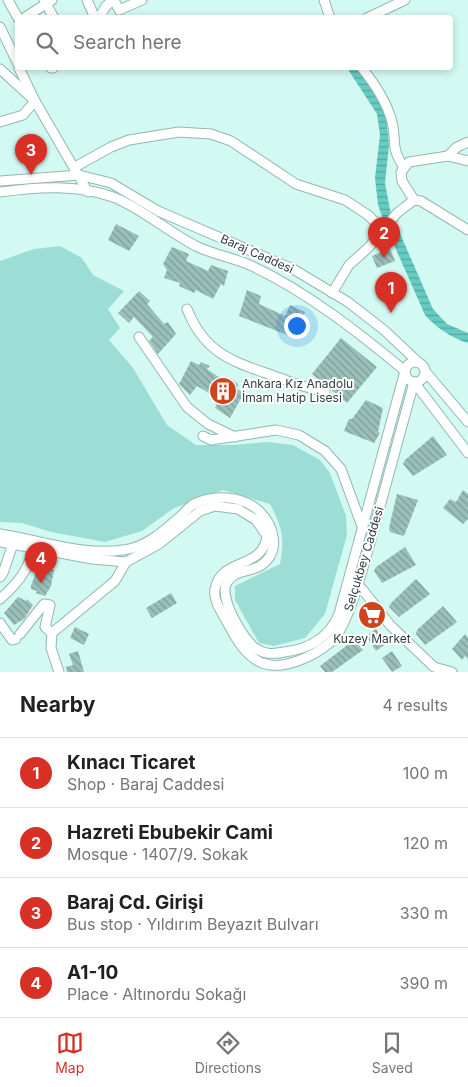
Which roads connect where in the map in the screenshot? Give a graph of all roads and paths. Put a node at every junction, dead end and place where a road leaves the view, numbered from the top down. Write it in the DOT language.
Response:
graph roads {
  1 [pos="8,0"];
  2 [pos="87,0"];
  3 [pos="114,0"];
  4 [pos="142,0"];
  5 [pos="324,0"];
  6 [pos="405,0"];
  7 [pos="47,1"];
  8 [pos="16,15"];
  9 [pos="28,15"];
  10 [pos="53,15"];
  11 [pos="94,15"];
  12 [pos="101,15"];
  13 [pos="329,15"];
  14 [pos="374,15"];
  15 [pos="0,27"];
  16 [pos="15,60"];
  17 [pos="0,69"];
  18 [pos="20,70"];
  19 [pos="363,70"];
  20 [pos="35,101"];
  21 [pos="0,122"];
  22 [pos="468,142"];
  23 [pos="448,156"];
  24 [pos="468,161"];
  25 [pos="403,166"];
  26 [pos="77,171"];
  27 [pos="0,181"];
  28 [pos="0,192"];
  29 [pos="88,192"];
  30 [pos="414,200"];
  31 [pos="383,228"];
  32 [pos="468,230"];
  33 [pos="332,293"];
  34 [pos="187,309"];
  35 [pos="139,337"];
  36 [pos="418,362"];
  37 [pos="405,371"];
  38 [pos="425,371"];
  39 [pos="414,382"];
  40 [pos="325,391"];
  41 [pos="466,418"];
  42 [pos="203,436"];
  43 [pos="236,437"];
  44 [pos="468,453"];
  45 [pos="363,528"];
  46 [pos="373,533"];
  47 [pos="0,534"];
  48 [pos="0,542"];
  49 [pos="13,544"];
  50 [pos="32,547"];
  51 [pos="126,562"];
  52 [pos="0,577"];
  53 [pos="354,583"];
  54 [pos="0,599"];
  55 [pos="0,623"];
  56 [pos="52,633"];
  57 [pos="59,672"];
  58 [pos="452,672"];
  1 -- 8 [label="street"];
  2 -- 11 [label="street"];
  3 -- 4 [label="street"];
  3 -- 12 [label="street"];
  5 -- 13 [label="street"];
  6 -- 14 [label="street"];
  7 -- 9 [label="street"];
  7 -- 10 [label="street"];
  15 -- 16 [label="street"];
  17 -- 20 [label="street"];
  18 -- 20 [label="street"];
  19 -- 25 [label="street"];
  20 -- 21 [label="street"];
  20 -- 26 [label="street"];
  22 -- 23 [label="street"];
  23 -- 24 [label="street"];
  23 -- 25 [label="street"];
  25 -- 30 [label="street"];
  26 -- 27 [label="street"];
  26 -- 29 [label="street"];
  26 -- 31 [label="street"];
  26 -- 33 [label="street, Baraj Caddesi"];
  28 -- 29 [label="street, Baraj Caddesi"];
  29 -- 37 [label="street, Baraj Caddesi"];
  30 -- 31 [label="street"];
  30 -- 32 [label="street"];
  31 -- 33 [label="street"];
  33 -- 36 [label="street, Baraj Caddesi"];
  34 -- 40 [label="street"];
  35 -- 43 [label="street"];
  36 -- 37 [label="street"];
  36 -- 38 [label="street"];
  37 -- 39 [label="street"];
  37 -- 45 [label="street, Selçukbey Caddesi"];
  38 -- 39 [label="street"];
  38 -- 41 [label="street"];
  39 -- 44 [label="street"];
  39 -- 46 [label="street, Selçukbey Caddesi"];
  42 -- 43 [label="street"];
  43 -- 45 [label="street"];
  45 -- 46 [label="street"];
  45 -- 53 [label="street, Selçukbey Caddesi"];
  46 -- 53 [label="street, Selçukbey Caddesi"];
  47 -- 53 [label="street, Selçukbey Caddesi"];
  48 -- 49 [label="street"];
  49 -- 50 [label="street"];
  49 -- 52 [label="street"];
  50 -- 51 [label="street"];
  50 -- 54 [label="street"];
  51 -- 53 [label="street, Selçukbey Caddesi"];
  51 -- 56 [label="street"];
  53 -- 58 [label="street"];
  55 -- 56 [label="street"];
  56 -- 57 [label="street"];
}
